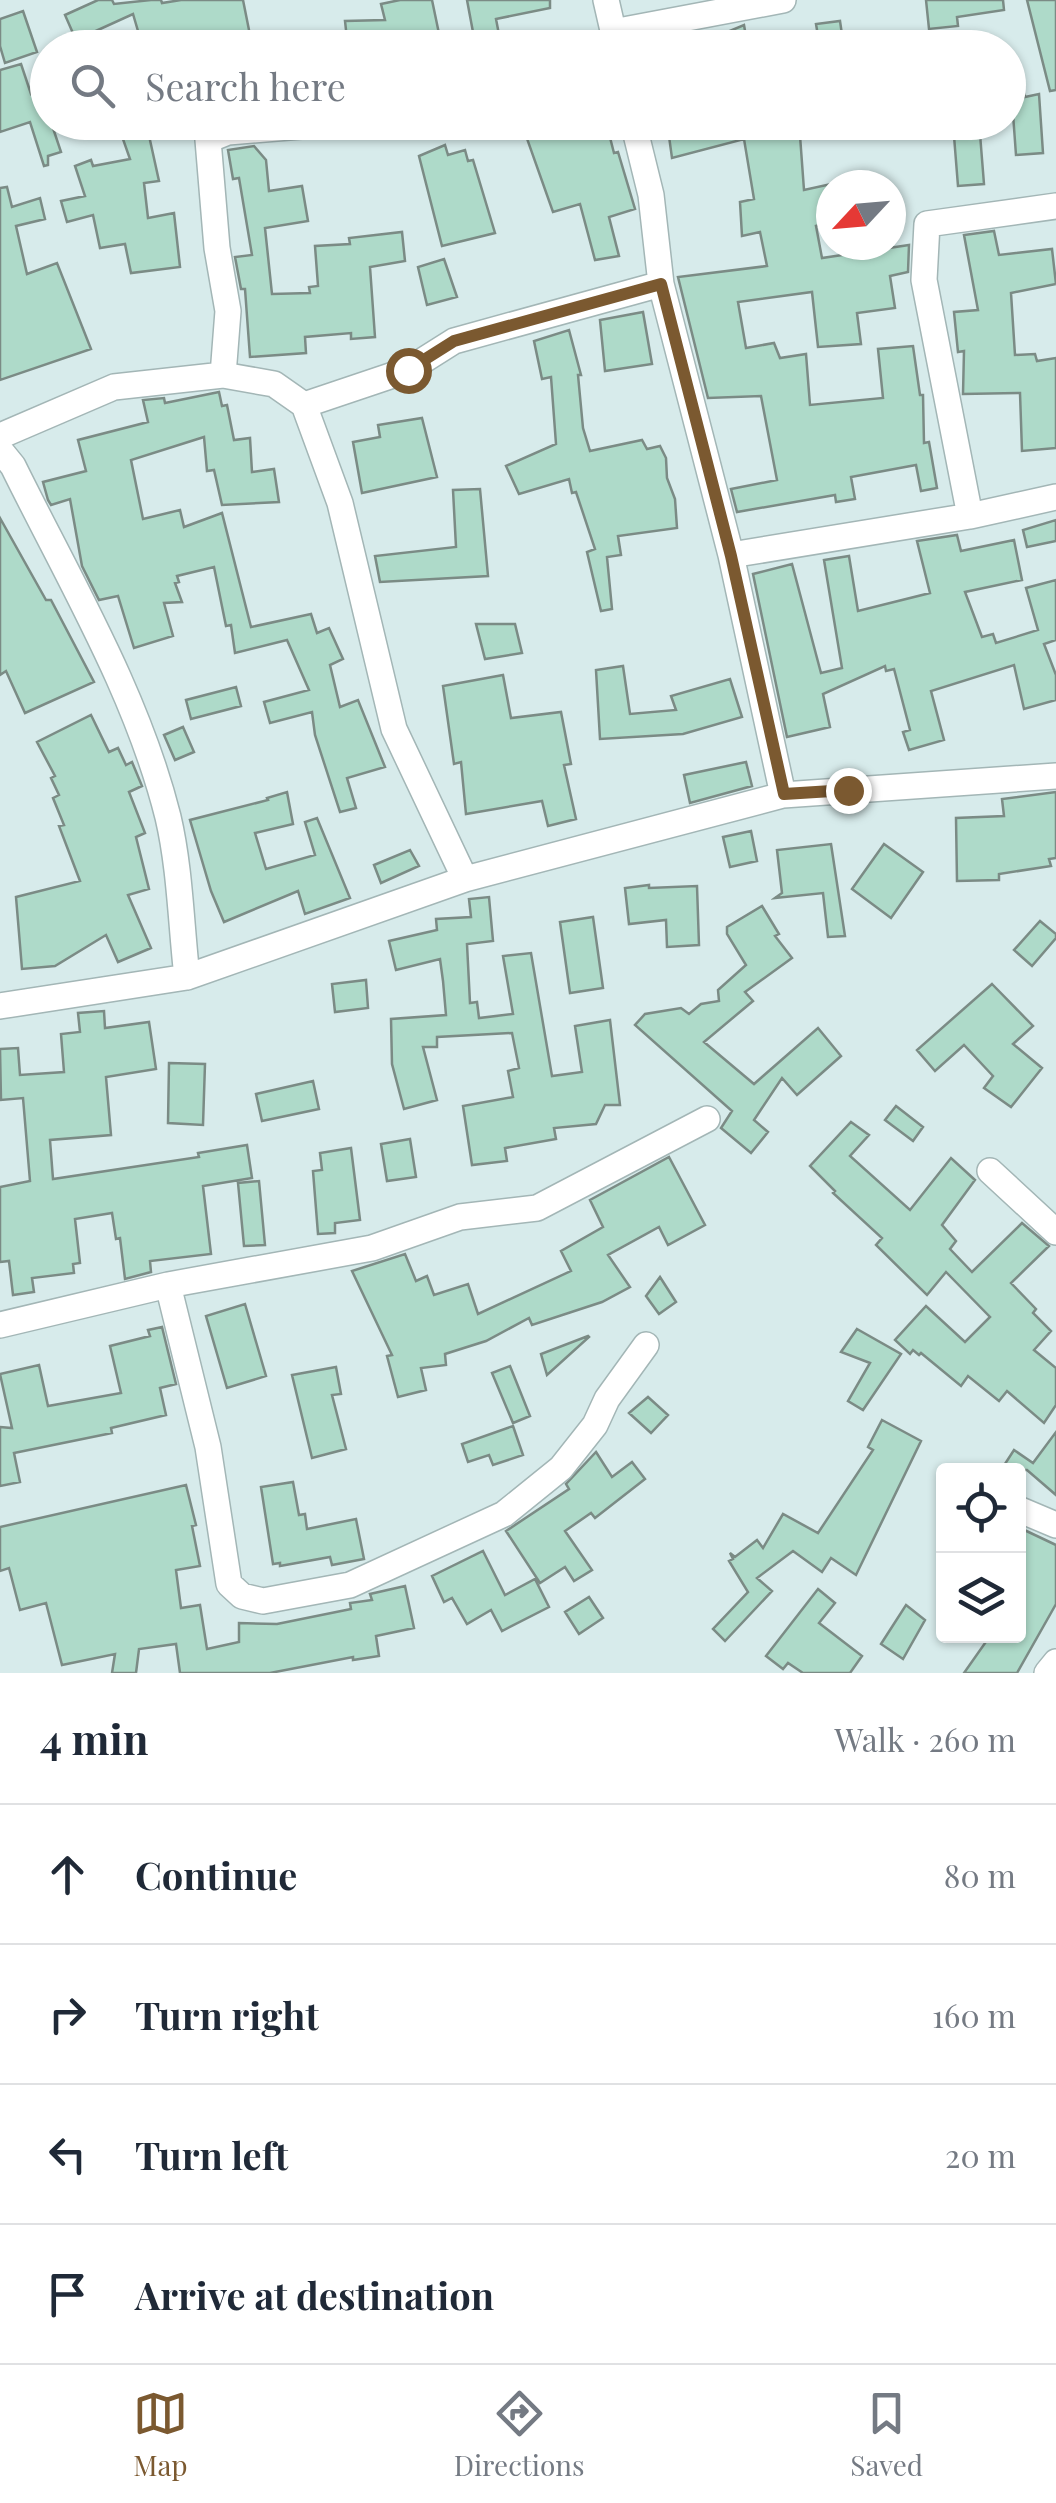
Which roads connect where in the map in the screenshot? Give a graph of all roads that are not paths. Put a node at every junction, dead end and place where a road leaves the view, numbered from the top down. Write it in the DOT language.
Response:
graph roads {
  1 [pos="606,0"];
  2 [pos="783,0"];
  3 [pos="613,30"];
  4 [pos="657,30"];
  5 [pos="208,140"];
  6 [pos="638,140"];
  7 [pos="1056,206"];
  8 [pos="661,284"];
  9 [pos="223,375"];
  10 [pos="304,405"];
  11 [pos="0,436"];
  12 [pos="0,450"];
  13 [pos="1056,497"];
  14 [pos="970,516"];
  15 [pos="731,556"];
  16 [pos="1056,776"];
  17 [pos="784,794"];
  18 [pos="465,879"];
  19 [pos="187,977"];
  20 [pos="0,1006"];
  21 [pos="707,1120"];
  22 [pos="990,1171"];
  23 [pos="1056,1232"];
  24 [pos="168,1285"];
  25 [pos="0,1324"];
  26 [pos="646,1345"];
  27 [pos="1026,1513"];
  28 [pos="1056,1526"];
  29 [pos="1056,1662"];
  30 [pos="1047,1673"];
  1 -- 3 [label="street"];
  2 -- 4 [label="street"];
  5 -- 9 [label="street"];
  6 -- 8 [label="street"];
  7 -- 14 [label="street"];
  8 -- 10 [label="street"];
  8 -- 15 [label="street"];
  9 -- 10 [label="street"];
  9 -- 11 [label="street"];
  10 -- 18 [label="street"];
  12 -- 19 [label="street"];
  13 -- 14 [label="street"];
  14 -- 15 [label="street"];
  15 -- 17 [label="street"];
  16 -- 17 [label="street"];
  17 -- 18 [label="street"];
  18 -- 19 [label="street"];
  19 -- 20 [label="street"];
  21 -- 24 [label="street"];
  22 -- 23 [label="street"];
  24 -- 25 [label="street"];
  24 -- 26 [label="street"];
  27 -- 28 [label="street"];
  29 -- 30 [label="street"];
}
